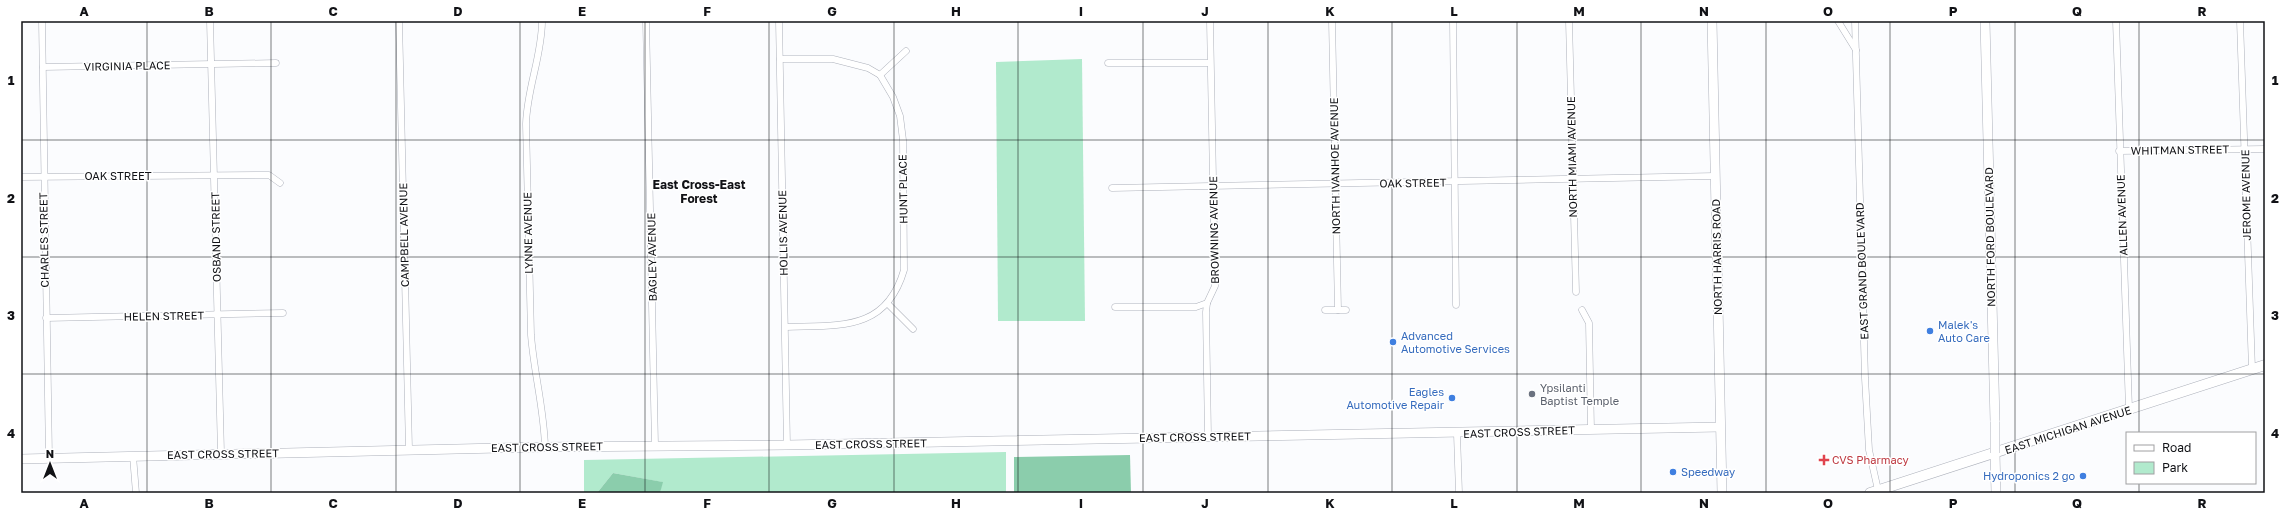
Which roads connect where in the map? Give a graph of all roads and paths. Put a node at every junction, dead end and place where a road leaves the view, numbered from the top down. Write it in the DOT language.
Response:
graph roads {
  1 [pos="42,21"];
  2 [pos="210,21"];
  3 [pos="399,21"];
  4 [pos="542,21"];
  5 [pos="646,21"];
  6 [pos="779,21"];
  7 [pos="1210,21"];
  8 [pos="1332,21"];
  9 [pos="1453,21"];
  10 [pos="1569,21"];
  11 [pos="1712,21"];
  12 [pos="1838,21"];
  13 [pos="1855,21"];
  14 [pos="1985,21"];
  15 [pos="2116,21"];
  16 [pos="2240,21"];
  17 [pos="1856,50"];
  18 [pos="906,51"];
  19 [pos="780,59"];
  20 [pos="276,63"];
  21 [pos="1210,63"];
  22 [pos="1108,64"];
  23 [pos="211,65"];
  24 [pos="43,67"];
  25 [pos="880,75"];
  26 [pos="2245,149"];
  27 [pos="2265,149"];
  28 [pos="2120,152"];
  29 [pos="214,175"];
  30 [pos="1715,176"];
  31 [pos="21,177"];
  32 [pos="43,177"];
  33 [pos="1573,180"];
  34 [pos="1455,182"];
  35 [pos="280,183"];
  36 [pos="1335,184"];
  37 [pos="1214,186"];
  38 [pos="1112,188"];
  39 [pos="1576,292"];
  40 [pos="1207,303"];
  41 [pos="888,304"];
  42 [pos="1456,305"];
  43 [pos="1115,307"];
  44 [pos="1325,310"];
  45 [pos="1338,310"];
  46 [pos="1346,310"];
  47 [pos="1582,310"];
  48 [pos="283,313"];
  49 [pos="218,315"];
  50 [pos="46,318"];
  51 [pos="786,327"];
  52 [pos="913,329"];
  53 [pos="2265,365"];
  54 [pos="2252,370"];
  55 [pos="2129,410"];
  56 [pos="1720,427"];
  57 [pos="1591,430"];
  58 [pos="1457,434"];
  59 [pos="1208,437"];
  60 [pos="655,445"];
  61 [pos="787,445"];
  62 [pos="545,446"];
  63 [pos="409,449"];
  64 [pos="221,453"];
  65 [pos="133,456"];
  66 [pos="49,458"];
  67 [pos="21,459"];
  68 [pos="1874,492"];
  69 [pos="136,493"];
  70 [pos="1460,493"];
  71 [pos="1722,493"];
  72 [pos="1996,493"];
  1 -- 24 [label="street, CHARLES STREET"];
  2 -- 23 [label="street, OSBAND STREET"];
  3 -- 63 [label="street, CAMPBELL AVENUE"];
  4 -- 62 [label="street, LYNNE AVENUE"];
  5 -- 60 [label="street, BAGLEY AVENUE"];
  6 -- 19 [label="street, HOLLIS AVENUE"];
  7 -- 21 [label="street, BROWNING AVENUE"];
  8 -- 36 [label="street, NORTH IVANHOE AVENUE"];
  9 -- 34 [label="street"];
  10 -- 33 [label="street, NORTH MIAMI AVENUE"];
  11 -- 30 [label="street, NORTH HARRIS ROAD"];
  12 -- 17 [label="street"];
  13 -- 17 [label="street, EAST GRAND BOULEVARD"];
  14 -- 72 [label="street, NORTH FORD BOULEVARD, bridge"];
  15 -- 28 [label="street, ALLEN AVENUE"];
  16 -- 26 [label="street, JEROME AVENUE"];
  17 -- 68 [label="street, EAST GRAND BOULEVARD"];
  18 -- 25 [label="street"];
  19 -- 25 [label="street"];
  19 -- 51 [label="street, HOLLIS AVENUE"];
  20 -- 23 [label="street, VIRGINIA PLACE"];
  21 -- 22 [label="street"];
  21 -- 37 [label="street, BROWNING AVENUE"];
  23 -- 24 [label="street, VIRGINIA PLACE"];
  23 -- 29 [label="street, OSBAND STREET"];
  24 -- 32 [label="street, CHARLES STREET"];
  25 -- 41 [label="street, HUNT PLACE"];
  26 -- 27 [label="street, WHITMAN STREET"];
  26 -- 28 [label="street, WHITMAN STREET"];
  26 -- 54 [label="street, JEROME AVENUE"];
  28 -- 55 [label="street, ALLEN AVENUE"];
  29 -- 32 [label="street, OAK STREET"];
  29 -- 35 [label="street, OAK STREET"];
  29 -- 49 [label="street, OSBAND STREET"];
  30 -- 33 [label="street, OAK STREET"];
  30 -- 56 [label="street, NORTH HARRIS ROAD"];
  31 -- 32 [label="street, OAK STREET"];
  32 -- 50 [label="street, CHARLES STREET"];
  33 -- 34 [label="street, OAK STREET"];
  33 -- 39 [label="street, NORTH MIAMI AVENUE"];
  34 -- 36 [label="street, OAK STREET"];
  34 -- 42 [label="street"];
  36 -- 37 [label="street, OAK STREET"];
  36 -- 45 [label="street, NORTH IVANHOE AVENUE"];
  37 -- 38 [label="street, OAK STREET"];
  37 -- 40 [label="street, BROWNING AVENUE"];
  40 -- 43 [label="street"];
  40 -- 59 [label="street, BROWNING AVENUE"];
  41 -- 51 [label="street, HUNT PLACE"];
  41 -- 52 [label="street"];
  44 -- 45 [label="street"];
  45 -- 46 [label="street"];
  47 -- 57 [label="street"];
  48 -- 49 [label="street, HELEN STREET"];
  49 -- 50 [label="street, HELEN STREET"];
  49 -- 64 [label="street, OSBAND STREET"];
  50 -- 66 [label="street, CHARLES STREET"];
  51 -- 61 [label="street, HOLLIS AVENUE"];
  53 -- 54 [label="main road, EAST MICHIGAN AVENUE"];
  54 -- 55 [label="main road, EAST MICHIGAN AVENUE"];
  55 -- 68 [label="main road, EAST MICHIGAN AVENUE"];
  56 -- 57 [label="street, EAST CROSS STREET"];
  56 -- 71 [label="street, NORTH HARRIS ROAD"];
  57 -- 58 [label="street, EAST CROSS STREET"];
  58 -- 59 [label="street, EAST CROSS STREET"];
  58 -- 70 [label="street"];
  59 -- 61 [label="street, EAST CROSS STREET"];
  60 -- 61 [label="street, EAST CROSS STREET"];
  60 -- 62 [label="street, EAST CROSS STREET"];
  62 -- 63 [label="street, EAST CROSS STREET"];
  63 -- 64 [label="street, EAST CROSS STREET"];
  64 -- 65 [label="street, EAST CROSS STREET"];
  65 -- 66 [label="street, EAST CROSS STREET"];
  65 -- 69 [label="street"];
  66 -- 67 [label="street, EAST CROSS STREET"];
}
